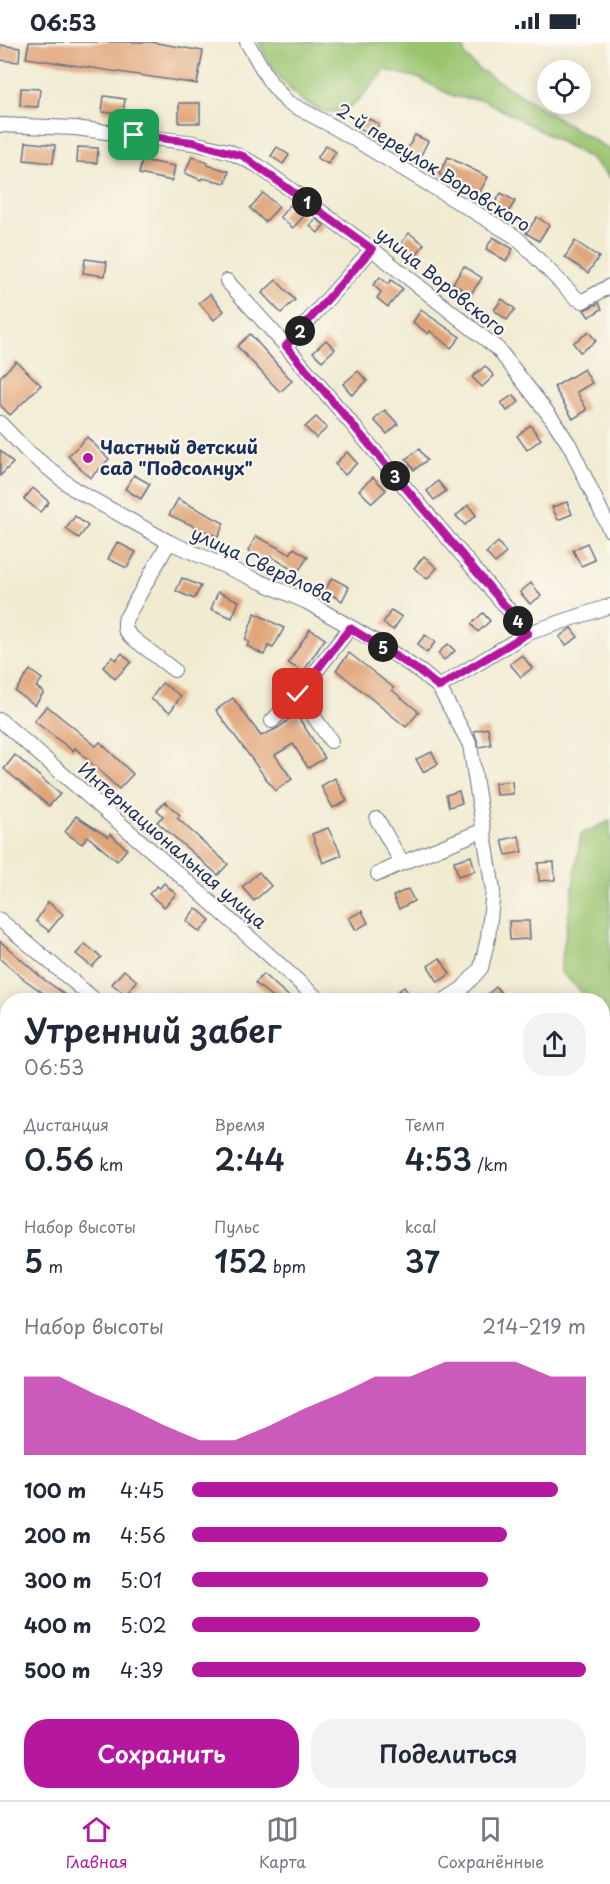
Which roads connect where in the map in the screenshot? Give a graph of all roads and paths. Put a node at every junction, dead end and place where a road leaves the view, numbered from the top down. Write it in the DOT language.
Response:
graph roads {
  1 [pos="247,42"];
  2 [pos="0,125"];
  3 [pos="372,249"];
  4 [pos="227,281"];
  5 [pos="610,286"];
  6 [pos="286,346"];
  7 [pos="3,432"];
  8 [pos="606,509"];
  9 [pos="610,530"];
  10 [pos="169,542"];
  11 [pos="610,606"];
  12 [pos="350,628"];
  13 [pos="528,633"];
  14 [pos="174,670"];
  15 [pos="439,687"];
  16 [pos="298,694"];
  17 [pos="0,720"];
  18 [pos="272,721"];
  19 [pos="331,741"];
  20 [pos="377,819"];
  21 [pos="484,830"];
  22 [pos="402,863"];
  23 [pos="378,874"];
  24 [pos="0,920"];
  25 [pos="87,993"];
  26 [pos="311,993"];
  27 [pos="454,993"];
  1 -- 5 [label="street, 2-й переулок Воровского"];
  2 -- 3 [label="street, улица Воровского"];
  3 -- 6 [label="street"];
  3 -- 8 [label="street, улица Воровского"];
  4 -- 6 [label="street"];
  6 -- 13 [label="street"];
  7 -- 10 [label="street, улица Свердлова"];
  8 -- 9 [label="street, улица Воровского"];
  10 -- 12 [label="street, улица Свердлова"];
  10 -- 14 [label="street"];
  11 -- 13 [label="street"];
  12 -- 15 [label="street, улица Свердлова"];
  12 -- 16 [label="street"];
  13 -- 15 [label="street"];
  15 -- 21 [label="street, улица Свердлова"];
  16 -- 18 [label="street"];
  16 -- 19 [label="street"];
  17 -- 26 [label="street, Интернациональная улица"];
  20 -- 22 [label="street"];
  21 -- 22 [label="street"];
  21 -- 27 [label="street, улица Свердлова"];
  22 -- 23 [label="street"];
  24 -- 25 [label="street"];
}
